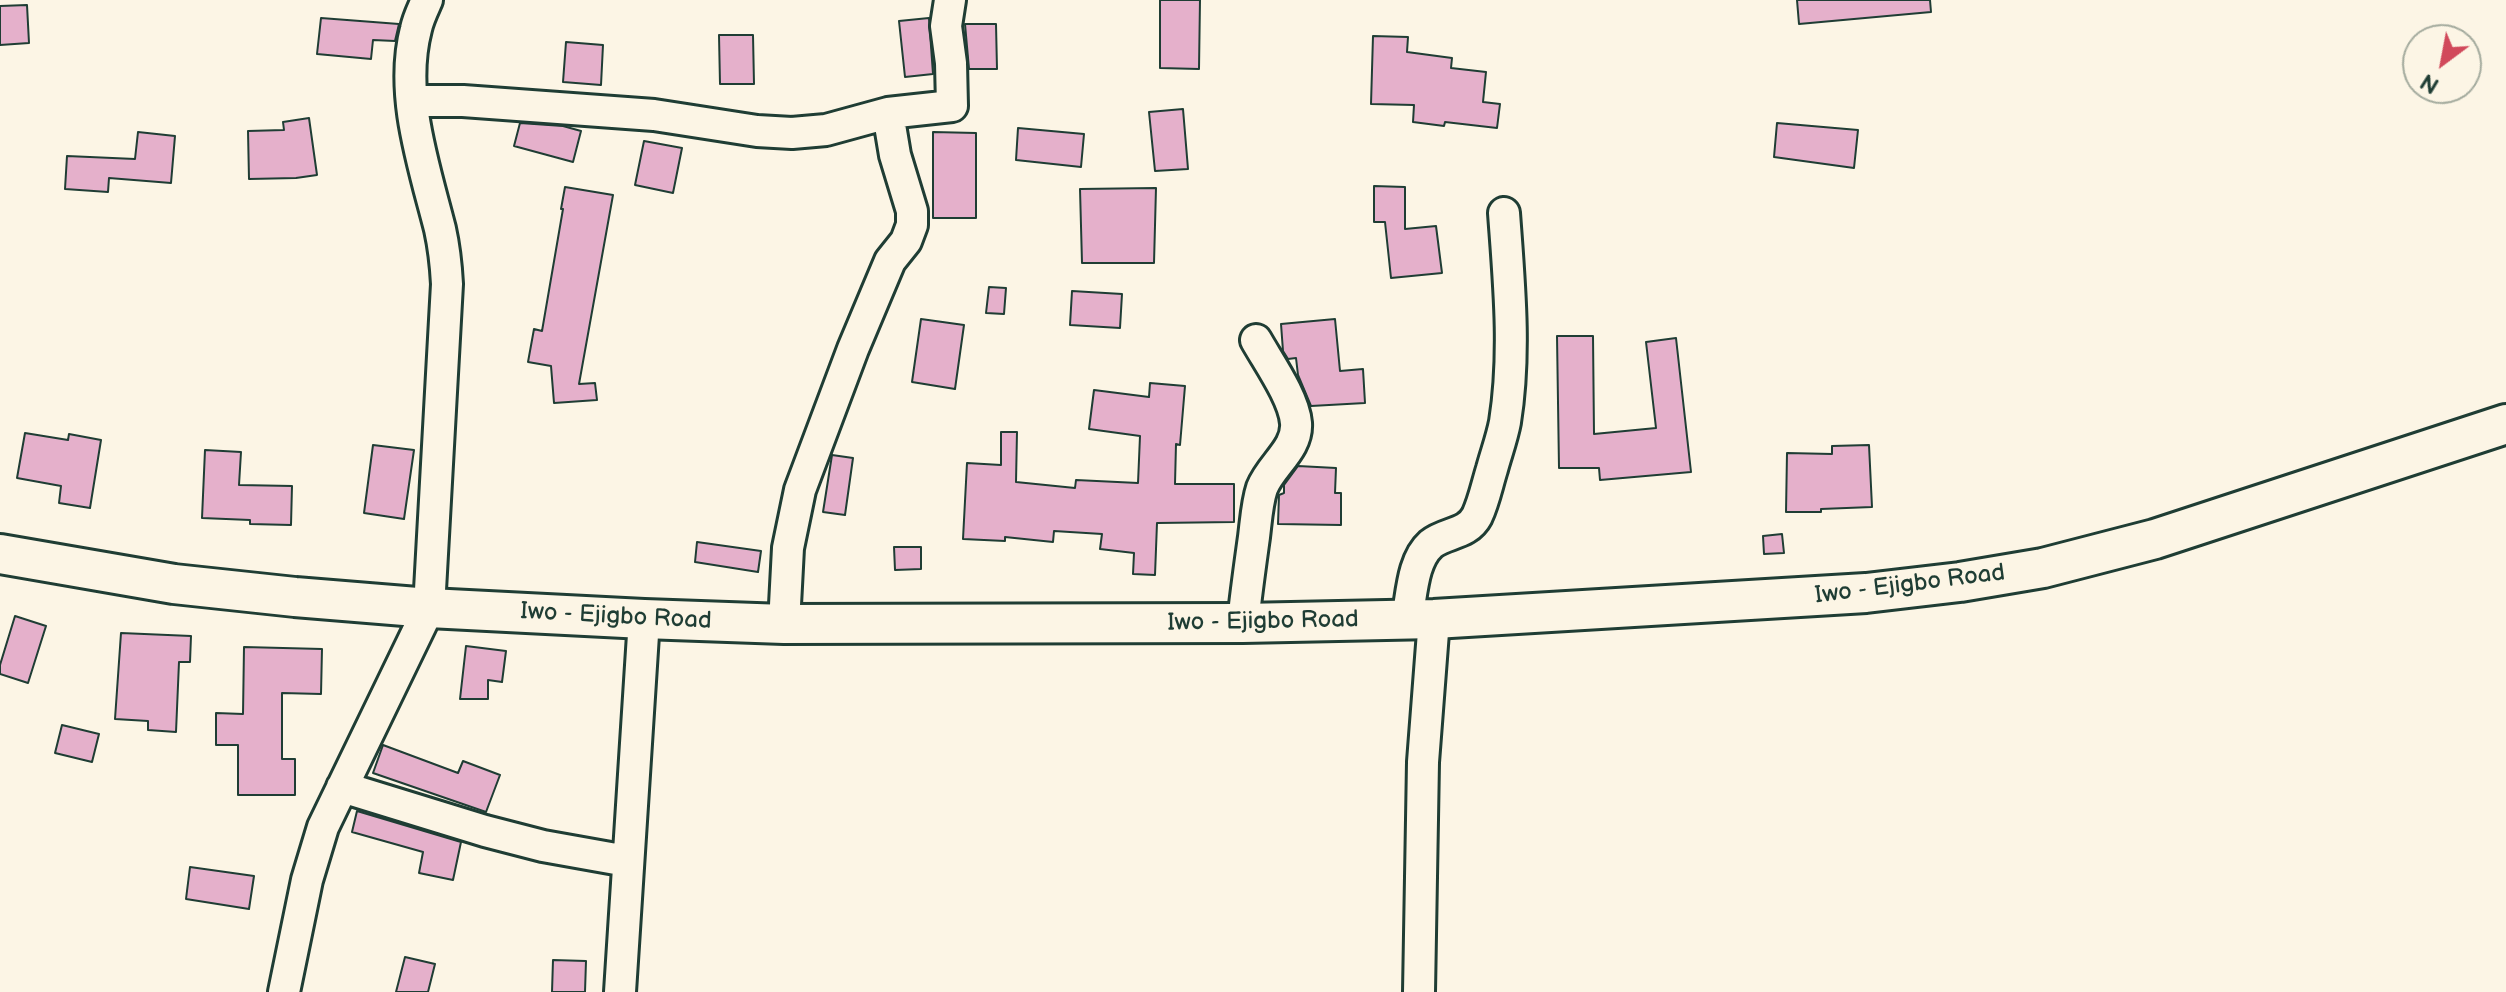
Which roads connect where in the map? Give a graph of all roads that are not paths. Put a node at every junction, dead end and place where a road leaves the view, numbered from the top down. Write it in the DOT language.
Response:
graph roads {
  1 [pos="427,0"];
  2 [pos="950,0"];
  3 [pos="413,101"];
  4 [pos="888,113"];
  5 [pos="1504,213"];
  6 [pos="1256,340"];
  7 [pos="2506,424"];
  8 [pos="0,554"];
  9 [pos="429,608"];
  10 [pos="644,619"];
  11 [pos="1421,619"];
  12 [pos="1243,623"];
  13 [pos="784,624"];
  14 [pos="342,787"];
  15 [pos="627,861"];
  16 [pos="284,992"];
  17 [pos="620,992"];
  18 [pos="1419,992"];
  1 -- 3 [label="street"];
  2 -- 4 [label="street"];
  3 -- 4 [label="street"];
  3 -- 9 [label="street"];
  4 -- 13 [label="street"];
  5 -- 11 [label="street"];
  6 -- 12 [label="street"];
  7 -- 11 [label="main road, Iwo - Ejigbo Road"];
  8 -- 9 [label="main road, Iwo - Ejigbo Road"];
  9 -- 10 [label="main road, Iwo - Ejigbo Road"];
  9 -- 14 [label="street"];
  10 -- 13 [label="main road, Iwo - Ejigbo Road"];
  10 -- 15 [label="street"];
  11 -- 12 [label="main road, Iwo - Ejigbo Road"];
  11 -- 18 [label="street"];
  12 -- 13 [label="main road, Iwo - Ejigbo Road"];
  14 -- 15 [label="street"];
  14 -- 16 [label="street"];
  15 -- 17 [label="street"];
}
